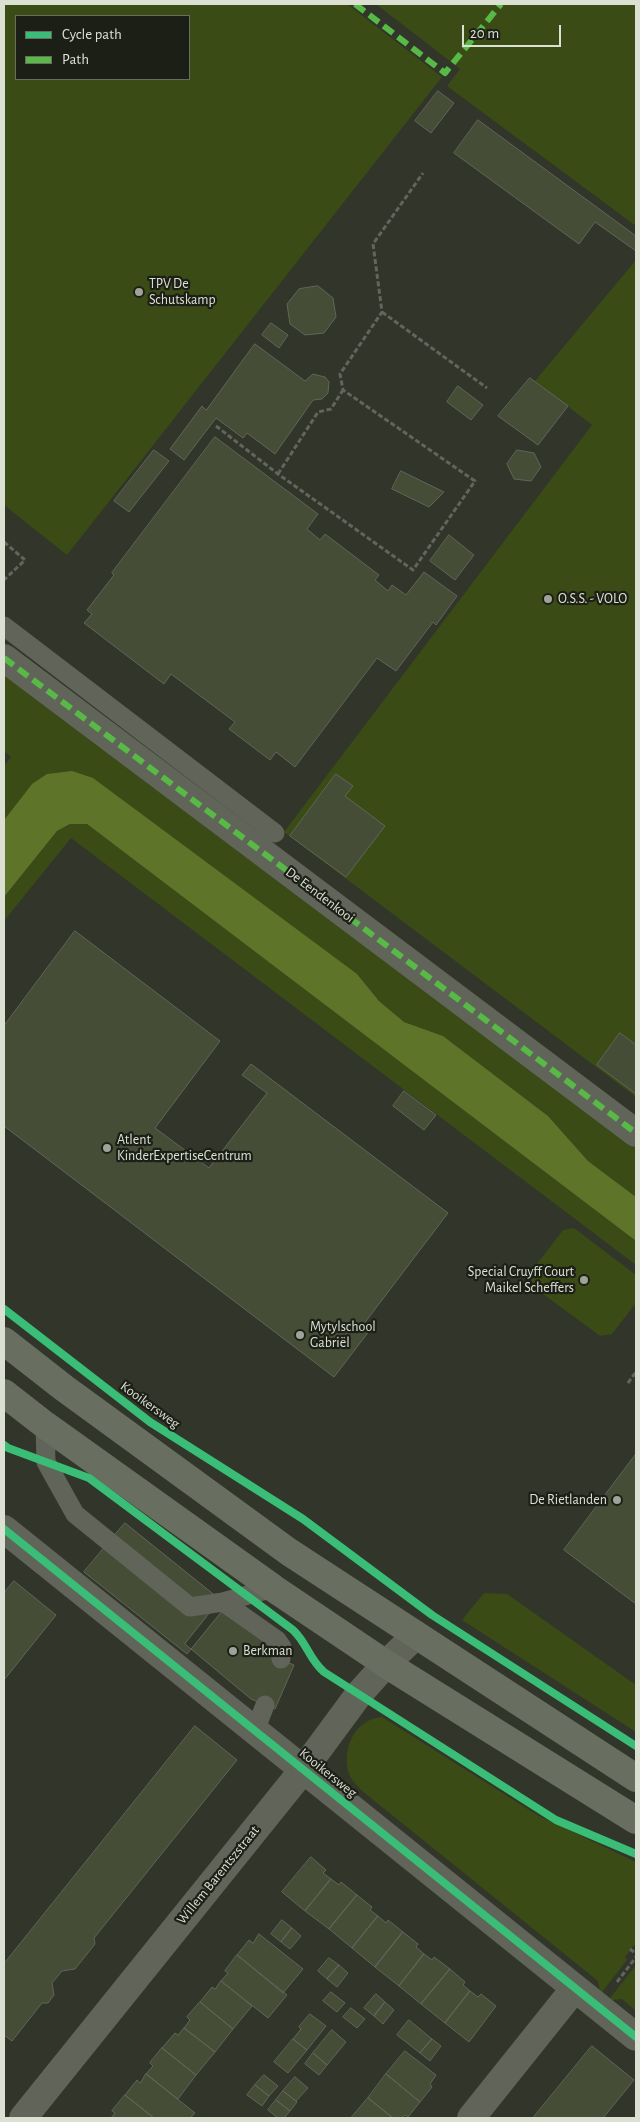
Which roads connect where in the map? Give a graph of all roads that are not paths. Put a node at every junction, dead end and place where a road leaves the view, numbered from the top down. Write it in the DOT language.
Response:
graph roads {
  1 [pos="4,626"];
  2 [pos="4,658"];
  3 [pos="274,833"];
  4 [pos="636,1133"];
  5 [pos="4,1341"];
  6 [pos="4,1393"];
  7 [pos="45,1425"];
  8 [pos="4,1529"];
  9 [pos="273,1588"];
  10 [pos="223,1602"];
  11 [pos="416,1635"];
  12 [pos="281,1659"];
  13 [pos="386,1664"];
  14 [pos="265,1705"];
  15 [pos="255,1731"];
  16 [pos="303,1770"];
  17 [pos="636,1778"];
  18 [pos="636,1820"];
  19 [pos="575,1988"];
  20 [pos="636,2037"];
  21 [pos="23,2118"];
  22 [pos="471,2118"];
  1 -- 3 [label="lane"];
  2 -- 4 [label="street, De Eendenkooi"];
  5 -- 11 [label="street"];
  6 -- 7 [label="street"];
  7 -- 9 [label="street"];
  7 -- 10 [label="lane"];
  8 -- 15 [label="street, Kooikersweg"];
  9 -- 10 [label="lane"];
  9 -- 13 [label="street"];
  10 -- 12 [label="lane"];
  11 -- 13 [label="street, Willem Barentszstraat"];
  11 -- 17 [label="street"];
  13 -- 16 [label="street, Willem Barentszstraat"];
  13 -- 18 [label="street"];
  14 -- 15 [label="lane"];
  15 -- 16 [label="street, Kooikersweg"];
  16 -- 19 [label="street, Kooikersweg"];
  16 -- 21 [label="street, Willem Barentszstraat"];
  19 -- 20 [label="street, Kooikersweg"];
  19 -- 22 [label="street"];
}
